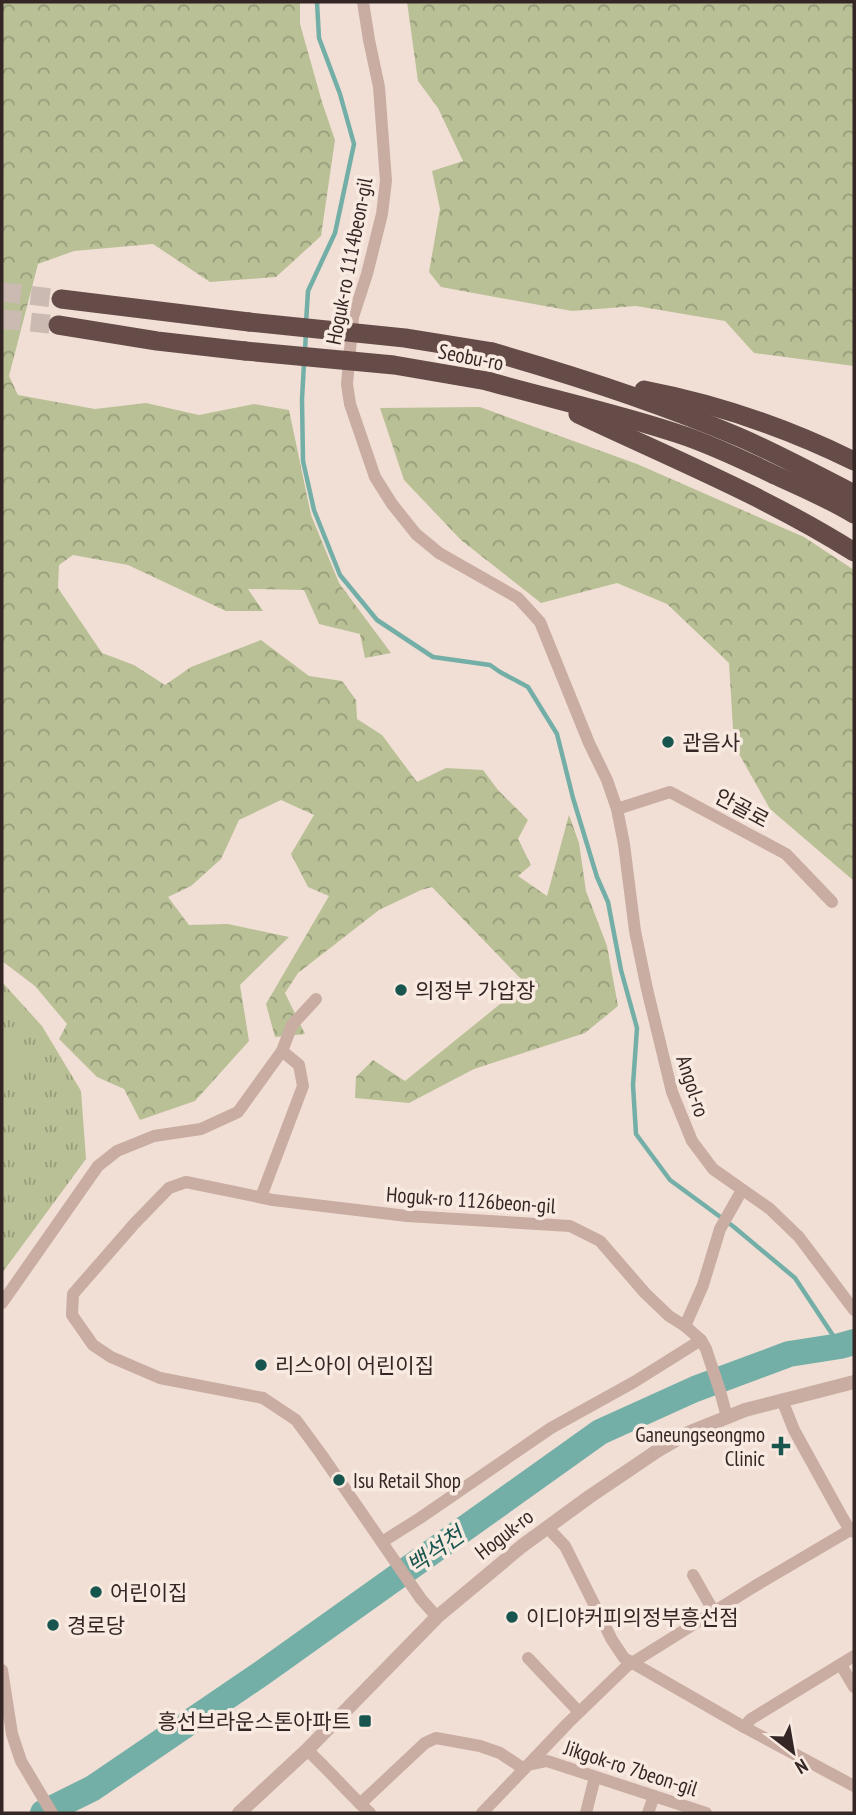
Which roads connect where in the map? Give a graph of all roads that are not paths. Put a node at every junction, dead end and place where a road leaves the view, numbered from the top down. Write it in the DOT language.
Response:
graph roads {
  1 [pos="363,2"];
  2 [pos="61,299"];
  3 [pos="58,325"];
  4 [pos="579,377"];
  5 [pos="535,395"];
  6 [pos="854,461"];
  7 [pos="854,494"];
  8 [pos="854,514"];
  9 [pos="854,552"];
  10 [pos="617,810"];
  11 [pos="832,902"];
  12 [pos="316,999"];
  13 [pos="282,1051"];
  14 [pos="742,1190"];
  15 [pos="261,1198"];
  16 [pos="2,1303"];
  17 [pos="854,1310"];
  18 [pos="685,1326"];
  19 [pos="704,1344"];
  20 [pos="852,1387"];
  21 [pos="782,1400"];
  22 [pos="727,1417"];
  23 [pos="547,1527"];
  24 [pos="852,1531"];
  25 [pos="382,1542"];
  26 [pos="692,1575"];
  27 [pos="714,1612"];
  28 [pos="437,1617"];
  29 [pos="854,1656"];
  30 [pos="528,1658"];
  31 [pos="633,1662"];
  32 [pos="841,1665"];
  33 [pos="2,1670"];
  34 [pos="854,1687"];
  35 [pos="579,1712"];
  36 [pos="744,1727"];
  37 [pos="307,1750"];
  38 [pos="526,1767"];
  39 [pos="595,1777"];
  40 [pos="854,1786"];
  41 [pos="654,1796"];
  42 [pos="365,1809"];
  43 [pos="52,1813"];
  44 [pos="239,1813"];
  45 [pos="482,1813"];
  46 [pos="586,1813"];
  47 [pos="648,1813"];
  48 [pos="704,1813"];
  1 -- 10 [label="street, Hoguk-ro 1114beon-gil"];
  2 -- 4 [label="highway, Seobu-ro, bridge"];
  3 -- 5 [label="highway, Seobu-ro, bridge"];
  4 -- 6 [label="highway"];
  4 -- 7 [label="highway, Seobu-ro"];
  5 -- 8 [label="highway, Seobu-ro"];
  5 -- 9 [label="highway"];
  10 -- 11 [label="street, 안골로"];
  10 -- 14 [label="street, Angol-ro"];
  12 -- 13 [label="street"];
  13 -- 15 [label="street"];
  13 -- 16 [label="street"];
  14 -- 17 [label="street, Angol-ro"];
  14 -- 18 [label="street"];
  15 -- 18 [label="street, Hoguk-ro 1126beon-gil"];
  15 -- 25 [label="street, Hoguk-ro 1126beon-gil"];
  18 -- 19 [label="street, Hoguk-ro 1126beon-gil"];
  19 -- 22 [label="street"];
  19 -- 25 [label="street"];
  20 -- 21 [label="street, Hoguk-ro"];
  21 -- 22 [label="street, Hoguk-ro"];
  21 -- 24 [label="street"];
  22 -- 23 [label="street, Hoguk-ro"];
  23 -- 28 [label="street, Hoguk-ro"];
  23 -- 31 [label="street"];
  24 -- 27 [label="street"];
  25 -- 28 [label="street"];
  26 -- 27 [label="street"];
  27 -- 31 [label="street"];
  28 -- 37 [label="street, Hoguk-ro"];
  29 -- 32 [label="street"];
  30 -- 35 [label="street"];
  31 -- 35 [label="street"];
  31 -- 36 [label="street"];
  32 -- 34 [label="street"];
  32 -- 36 [label="street"];
  33 -- 43 [label="street"];
  35 -- 38 [label="street"];
  36 -- 40 [label="street"];
  37 -- 42 [label="street"];
  37 -- 44 [label="street, Hoguk-ro"];
  38 -- 39 [label="street, Jikgok-ro 7beon-gil"];
  38 -- 42 [label="street"];
  38 -- 45 [label="street"];
  39 -- 41 [label="street, Jikgok-ro 7beon-gil"];
  39 -- 46 [label="street"];
  41 -- 47 [label="street"];
  41 -- 48 [label="street, Jikgok-ro 7beon-gil"];
}
